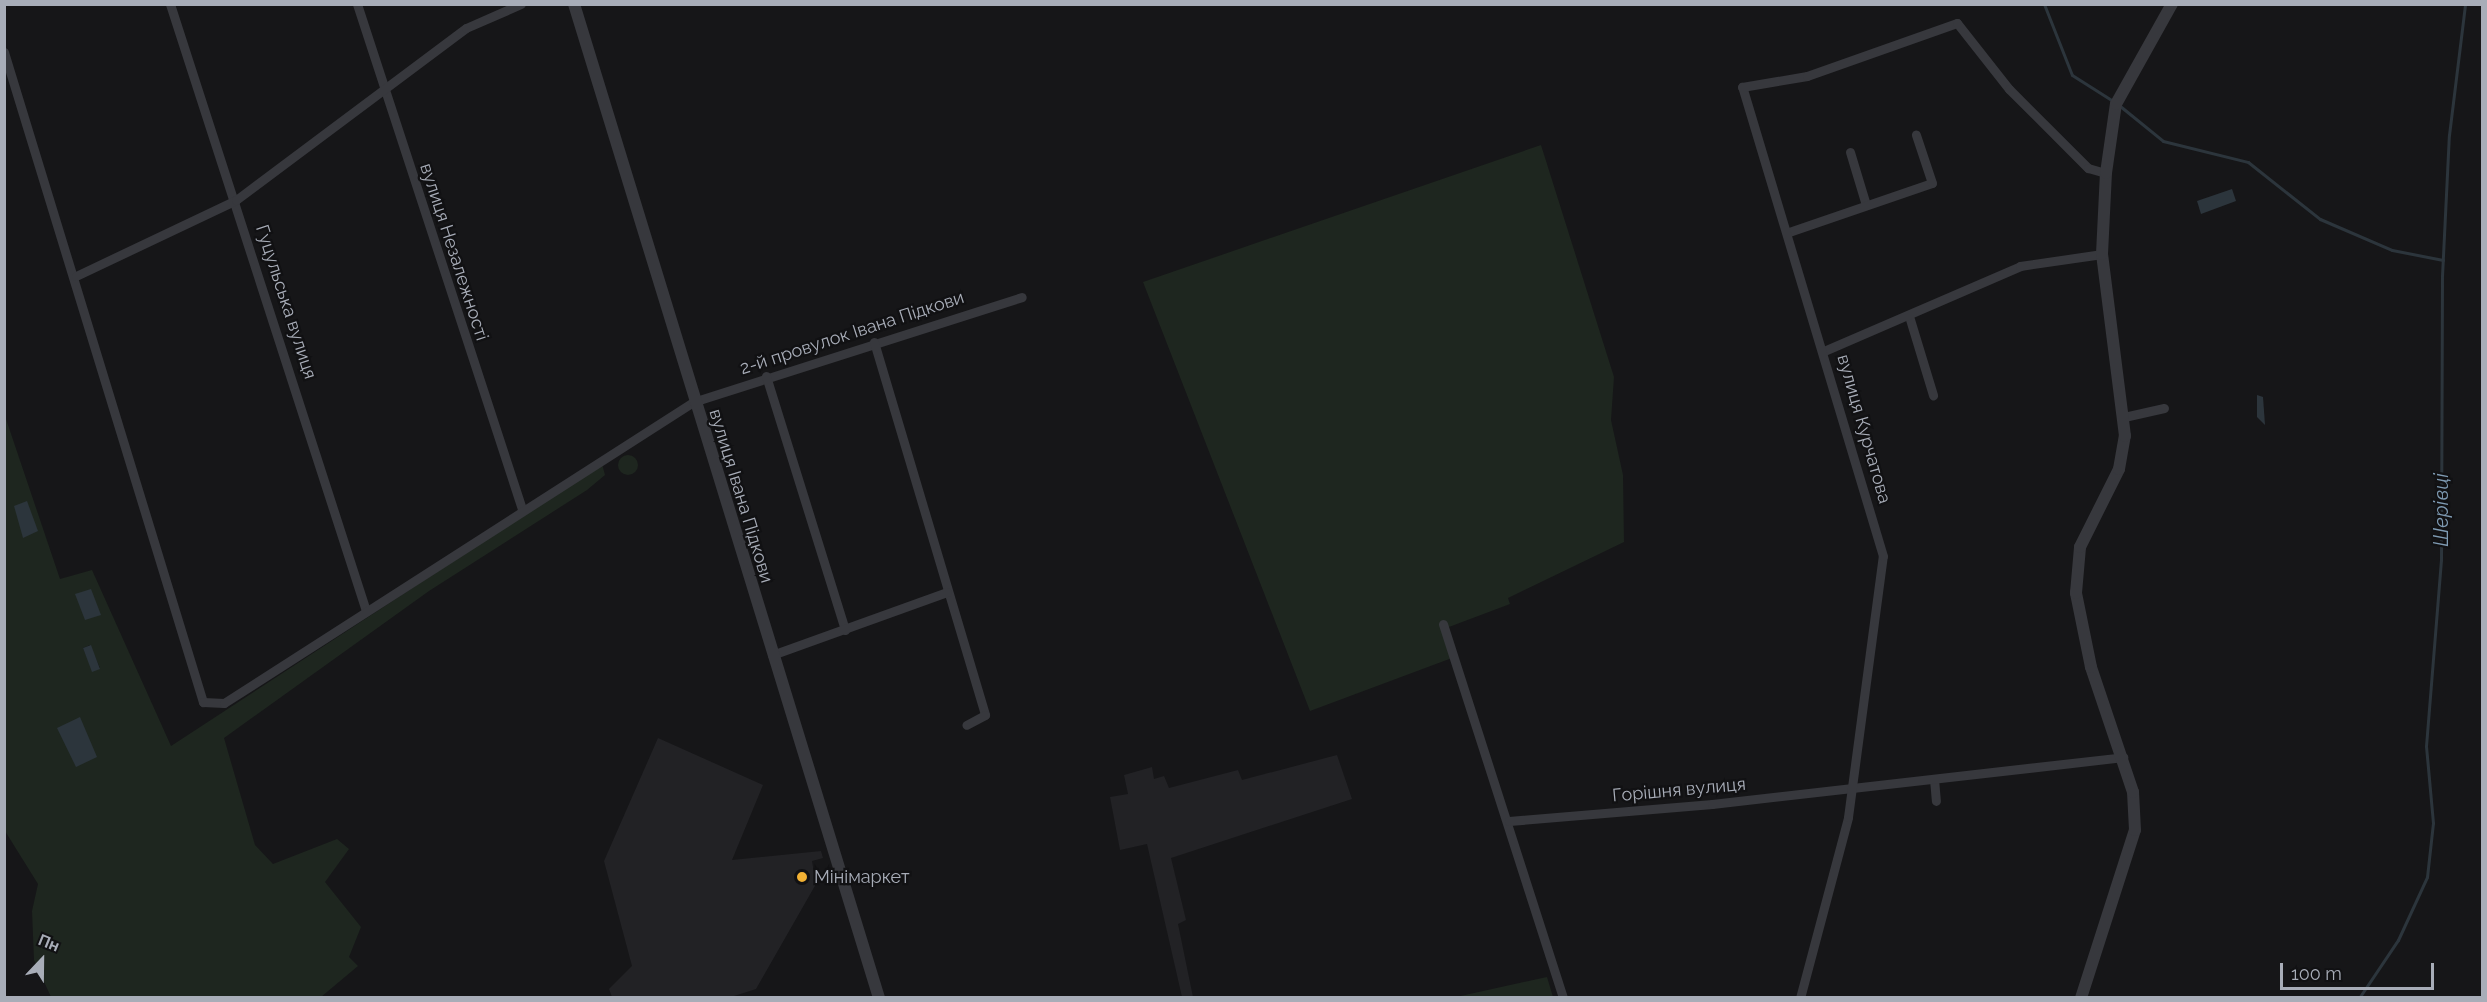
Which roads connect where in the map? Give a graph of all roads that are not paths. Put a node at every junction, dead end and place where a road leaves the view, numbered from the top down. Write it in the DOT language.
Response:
graph roads {
  1 [pos="170,4"];
  2 [pos="357,4"];
  3 [pos="520,4"];
  4 [pos="574,4"];
  5 [pos="2172,4"];
  6 [pos="4,52"];
  7 [pos="384,90"];
  8 [pos="1916,135"];
  9 [pos="1850,152"];
  10 [pos="2106,173"];
  11 [pos="236,200"];
  12 [pos="1866,205"];
  13 [pos="1789,232"];
  14 [pos="2102,254"];
  15 [pos="76,276"];
  16 [pos="1022,297"];
  17 [pos="1909,316"];
  18 [pos="874,342"];
  19 [pos="1824,351"];
  20 [pos="766,376"];
  21 [pos="1933,395"];
  22 [pos="693,402"];
  23 [pos="2164,408"];
  24 [pos="2124,417"];
  25 [pos="522,509"];
  26 [pos="947,592"];
  27 [pos="366,611"];
  28 [pos="1443,624"];
  29 [pos="845,630"];
  30 [pos="772,655"];
  31 [pos="966,725"];
  32 [pos="2123,757"];
  33 [pos="1934,779"];
  34 [pos="1852,788"];
  35 [pos="1936,801"];
  36 [pos="1509,821"];
  37 [pos="879,998"];
  38 [pos="1563,998"];
  39 [pos="1800,998"];
  40 [pos="2080,998"];
  1 -- 11 [label="street, Гуцульська вулиця"];
  2 -- 7 [label="street, вулиця Незалежності"];
  3 -- 7 [label="street"];
  4 -- 22 [label="street, вулиця Івана Підкови"];
  5 -- 10 [label="street"];
  6 -- 15 [label="street"];
  7 -- 11 [label="street"];
  7 -- 25 [label="street, вулиця Незалежності"];
  8 -- 12 [label="street"];
  9 -- 12 [label="street"];
  10 -- 13 [label="street, вулиця Курчатова"];
  10 -- 14 [label="street"];
  11 -- 15 [label="street"];
  11 -- 27 [label="street, Гуцульська вулиця"];
  12 -- 13 [label="street"];
  13 -- 19 [label="street, вулиця Курчатова"];
  14 -- 17 [label="street"];
  14 -- 24 [label="street"];
  15 -- 27 [label="street, 2-й провулок Івана Підкови"];
  16 -- 18 [label="street, 2-й провулок Івана Підкови"];
  17 -- 19 [label="street"];
  17 -- 21 [label="street"];
  18 -- 20 [label="street, 2-й провулок Івана Підкови"];
  18 -- 26 [label="street"];
  19 -- 34 [label="street, вулиця Курчатова"];
  20 -- 22 [label="street, 2-й провулок Івана Підкови"];
  20 -- 29 [label="street"];
  22 -- 25 [label="street, 2-й провулок Івана Підкови"];
  22 -- 30 [label="street, вулиця Івана Підкови"];
  23 -- 24 [label="street"];
  24 -- 32 [label="street"];
  25 -- 27 [label="street, 2-й провулок Івана Підкови"];
  26 -- 29 [label="street"];
  26 -- 31 [label="street"];
  28 -- 36 [label="street"];
  29 -- 30 [label="street"];
  30 -- 37 [label="street, вулиця Івана Підкови"];
  32 -- 33 [label="street, Горішня вулиця"];
  32 -- 40 [label="street"];
  33 -- 34 [label="street, Горішня вулиця"];
  33 -- 35 [label="street"];
  34 -- 36 [label="street, Горішня вулиця"];
  34 -- 39 [label="street, вулиця Курчатова"];
  36 -- 38 [label="street"];
}
